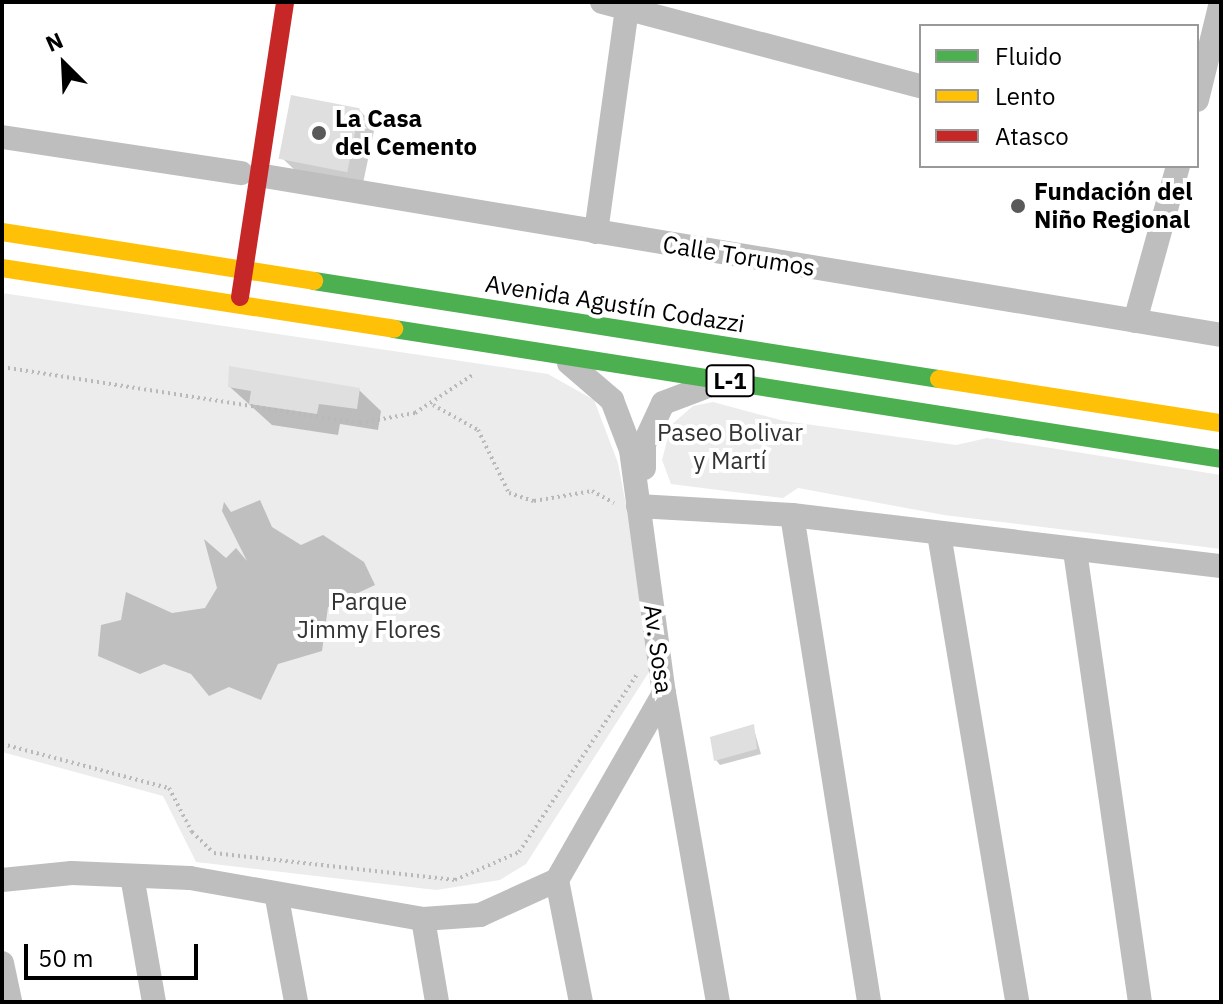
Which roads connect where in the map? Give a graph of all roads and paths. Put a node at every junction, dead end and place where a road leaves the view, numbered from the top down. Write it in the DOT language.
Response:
graph roads {
  1 [pos="285,2"];
  2 [pos="602,2"];
  3 [pos="1221,2"];
  4 [pos="628,5"];
  5 [pos="919,85"];
  6 [pos="1206,97"];
  7 [pos="2,137"];
  8 [pos="1177,168"];
  9 [pos="250,174"];
  10 [pos="2,232"];
  11 [pos="596,232"];
  12 [pos="2,268"];
  13 [pos="235,268"];
  14 [pos="229,306"];
  15 [pos="1135,321"];
  16 [pos="1221,335"];
  17 [pos="550,352"];
  18 [pos="2,367"];
  19 [pos="485,374"];
  20 [pos="763,386"];
  21 [pos="433,405"];
  22 [pos="1221,423"];
  23 [pos="1221,459"];
  24 [pos="628,499"];
  25 [pos="792,515"];
  26 [pos="939,534"];
  27 [pos="1075,551"];
  28 [pos="1221,566"];
  29 [pos="646,662"];
  30 [pos="664,693"];
  31 [pos="2,744"];
  32 [pos="132,876"];
  33 [pos="2,880"];
  34 [pos="557,880"];
  35 [pos="277,898"];
  36 [pos="423,919"];
  37 [pos="2,963"];
  38 [pos="10,1002"];
  39 [pos="154,1002"];
  40 [pos="296,1002"];
  41 [pos="437,1002"];
  42 [pos="581,1002"];
  43 [pos="718,1002"];
  44 [pos="869,1002"];
  45 [pos="1017,1002"];
  46 [pos="1140,1002"];
  1 -- 9 [label="main road"];
  2 -- 4 [label="street"];
  3 -- 6 [label="street"];
  4 -- 5 [label="street"];
  4 -- 11 [label="street"];
  7 -- 9 [label="street, Calle Torumos"];
  8 -- 15 [label="street"];
  9 -- 11 [label="street, Calle Torumos"];
  9 -- 13 [label="main road"];
  10 -- 13 [label="main road, Avenida Agustín Codazzi / L-1"];
  11 -- 15 [label="street, Calle Torumos"];
  12 -- 14 [label="main road, L-1"];
  13 -- 14 [label="main road"];
  13 -- 22 [label="main road, Avenida Agustín Codazzi / L-1"];
  14 -- 17 [label="main road, L-1"];
  15 -- 16 [label="street, Calle Torumos"];
  17 -- 20 [label="main road, L-1"];
  17 -- 24 [label="street"];
  18 -- 21 [label="path"];
  19 -- 21 [label="path"];
  20 -- 23 [label="main road, L-1"];
  20 -- 24 [label="street, Av. Sosa"];
  21 -- 24 [label="path"];
  24 -- 25 [label="street"];
  24 -- 30 [label="street, Av. Sosa"];
  25 -- 26 [label="street"];
  25 -- 44 [label="street"];
  26 -- 27 [label="street"];
  26 -- 45 [label="street"];
  27 -- 28 [label="street"];
  27 -- 46 [label="street"];
  29 -- 31 [label="path"];
  30 -- 34 [label="street"];
  30 -- 43 [label="street, Av. Sosa"];
  32 -- 33 [label="street"];
  32 -- 35 [label="street"];
  32 -- 39 [label="street"];
  34 -- 36 [label="street"];
  34 -- 42 [label="street"];
  35 -- 36 [label="street"];
  35 -- 40 [label="street"];
  36 -- 41 [label="street"];
  37 -- 38 [label="street"];
}
